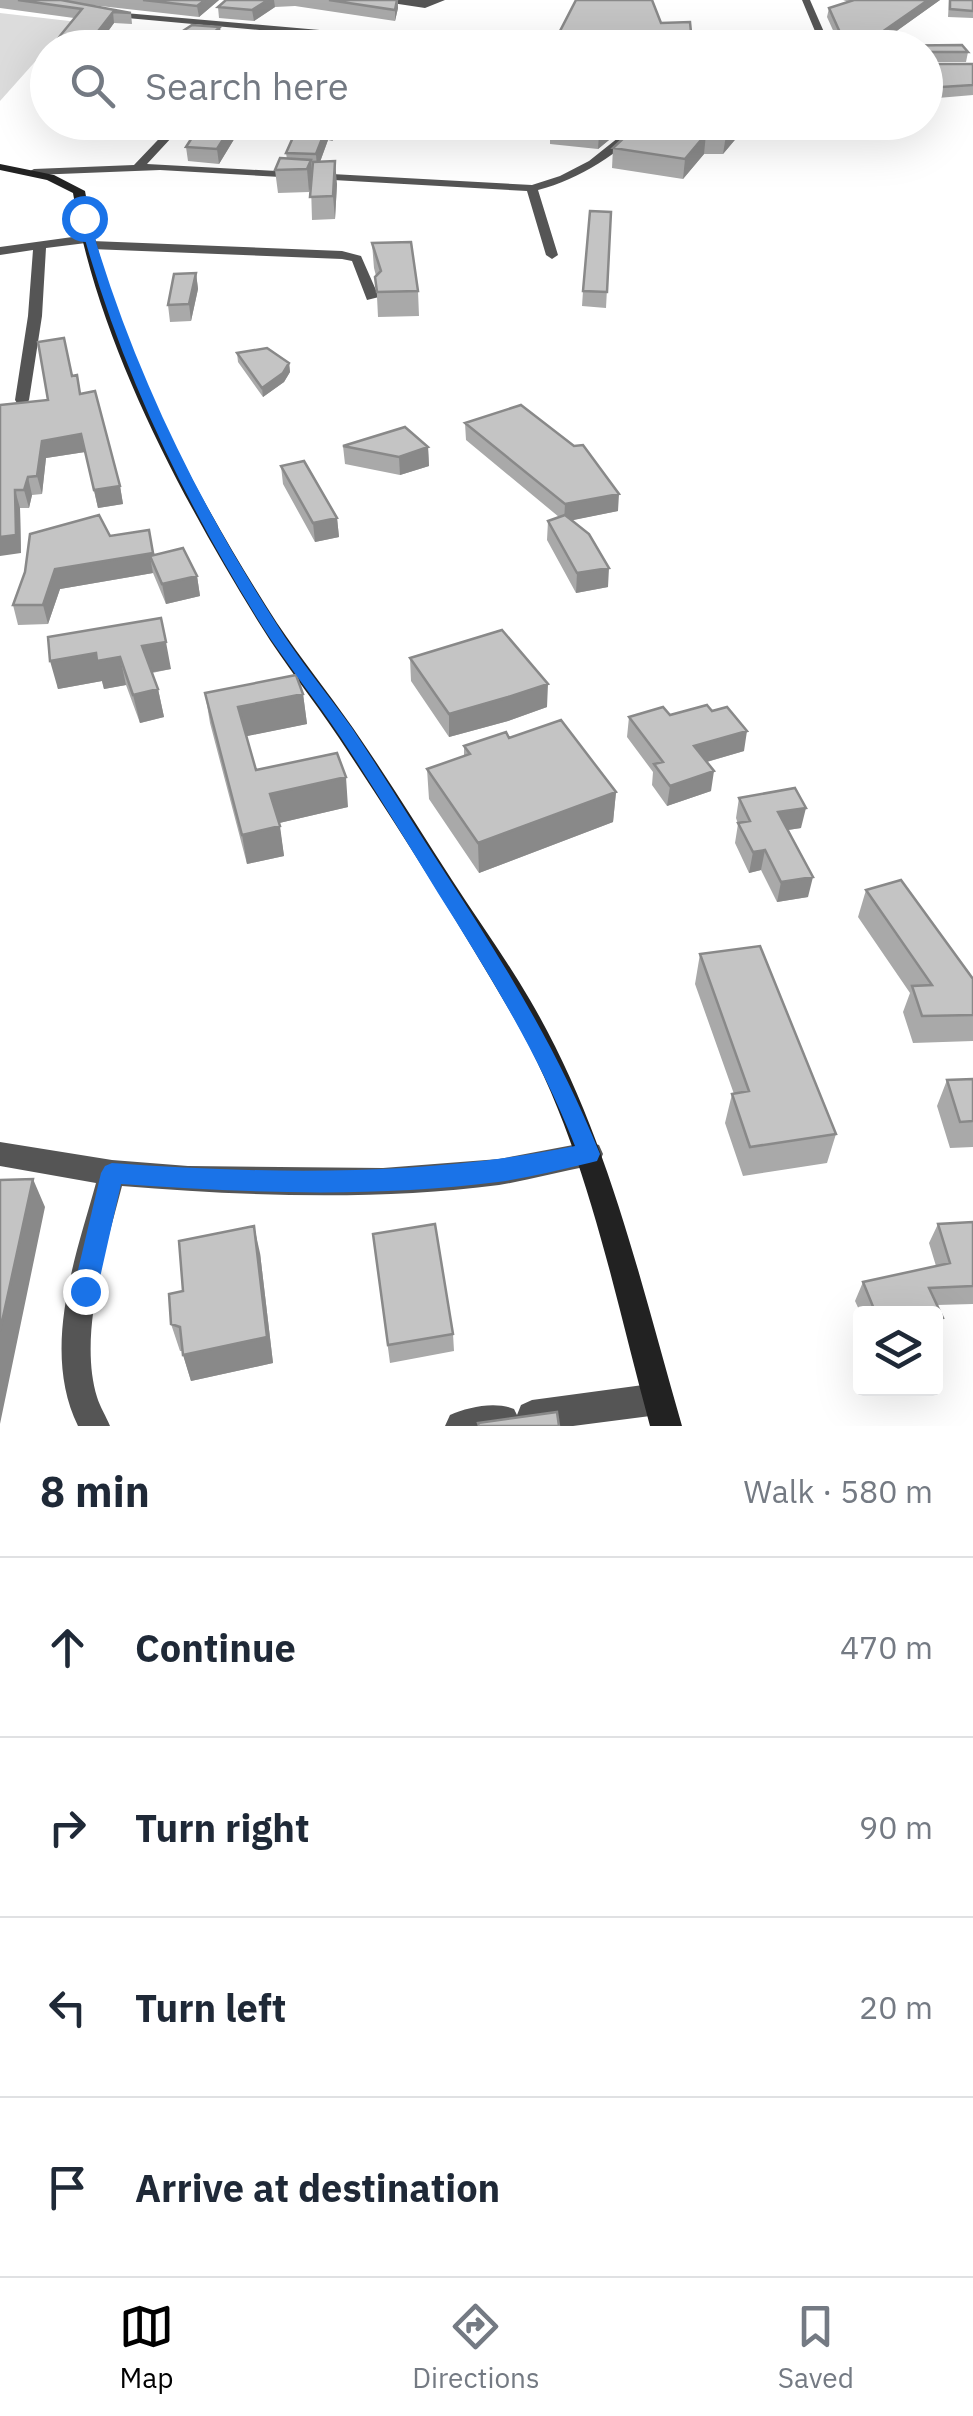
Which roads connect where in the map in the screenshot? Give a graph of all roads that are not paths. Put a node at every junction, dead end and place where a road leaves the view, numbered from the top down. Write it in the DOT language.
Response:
graph roads {
  1 [pos="376,0"];
  2 [pos="441,0"];
  3 [pos="806,0"];
  4 [pos="221,8"];
  5 [pos="90,11"];
  6 [pos="203,22"];
  7 [pos="292,30"];
  8 [pos="818,30"];
  9 [pos="164,140"];
  10 [pos="622,140"];
  11 [pos="0,167"];
  12 [pos="138,167"];
  13 [pos="34,172"];
  14 [pos="532,188"];
  15 [pos="89,242"];
  16 [pos="40,246"];
  17 [pos="0,251"];
  18 [pos="552,255"];
  19 [pos="372,298"];
  20 [pos="22,400"];
  21 [pos="0,1154"];
  22 [pos="589,1154"];
  23 [pos="112,1173"];
  24 [pos="662,1412"];
  25 [pos="94,1426"];
  26 [pos="461,1426"];
  1 -- 2 [label="street"];
  3 -- 8 [label="street"];
  4 -- 6 [label="street"];
  5 -- 6 [label="street"];
  6 -- 7 [label="street"];
  9 -- 12 [label="street"];
  10 -- 14 [label="street"];
  11 -- 13 [label="street"];
  12 -- 13 [label="street"];
  12 -- 14 [label="street"];
  13 -- 15 [label="street"];
  14 -- 18 [label="street"];
  15 -- 16 [label="street"];
  15 -- 19 [label="street"];
  15 -- 22 [label="street"];
  16 -- 17 [label="street"];
  16 -- 20 [label="street"];
  21 -- 23 [label="street"];
  22 -- 23 [label="street"];
  22 -- 24 [label="street"];
  23 -- 25 [label="street"];
  24 -- 26 [label="street"];
}
